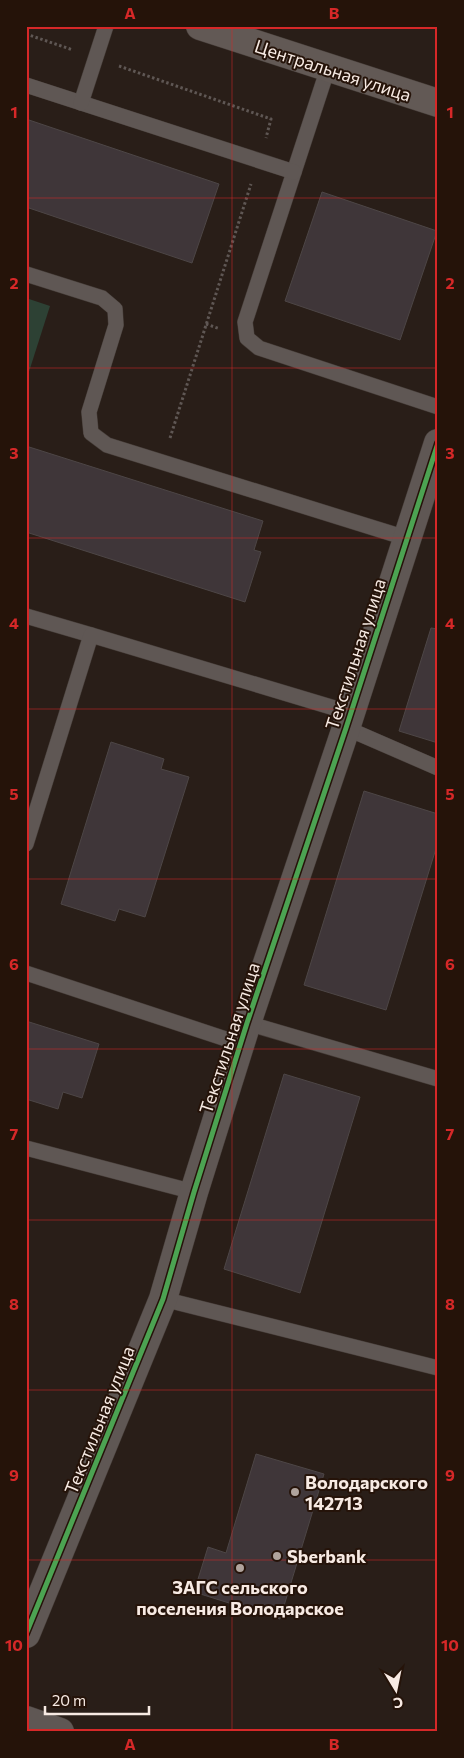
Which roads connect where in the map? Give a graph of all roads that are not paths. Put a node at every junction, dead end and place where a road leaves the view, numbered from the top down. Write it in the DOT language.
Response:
graph roads {
  1 [pos="106,26"];
  2 [pos="200,26"];
  3 [pos="328,68"];
  4 [pos="26,85"];
  5 [pos="81,103"];
  6 [pos="438,103"];
  7 [pos="294,172"];
  8 [pos="26,274"];
  9 [pos="438,407"];
  10 [pos="438,444"];
  11 [pos="432,480"];
  12 [pos="406,538"];
  13 [pos="26,616"];
  14 [pos="91,635"];
  15 [pos="348,720"];
  16 [pos="438,768"];
  17 [pos="26,844"];
  18 [pos="26,972"];
  19 [pos="244,1034"];
  20 [pos="438,1079"];
  21 [pos="26,1148"];
  22 [pos="194,1192"];
  23 [pos="163,1299"];
  24 [pos="438,1368"];
  25 [pos="26,1634"];
  26 [pos="26,1720"];
  27 [pos="60,1732"];
  1 -- 5 [label="lane"];
  2 -- 3 [label="main road, Центральная улица"];
  3 -- 6 [label="main road, Центральная улица"];
  3 -- 7 [label="lane"];
  4 -- 5 [label="lane"];
  5 -- 7 [label="lane"];
  7 -- 9 [label="lane"];
  8 -- 12 [label="lane"];
  10 -- 11 [label="street, Текстильная улица"];
  11 -- 12 [label="street, Текстильная улица"];
  12 -- 15 [label="street, Текстильная улица"];
  13 -- 14 [label="lane"];
  14 -- 15 [label="lane"];
  14 -- 17 [label="lane"];
  15 -- 16 [label="lane"];
  15 -- 19 [label="street, Текстильная улица"];
  18 -- 19 [label="lane"];
  19 -- 20 [label="lane"];
  19 -- 22 [label="street, Текстильная улица"];
  21 -- 22 [label="lane"];
  22 -- 23 [label="street, Текстильная улица"];
  23 -- 24 [label="lane"];
  23 -- 25 [label="street, Текстильная улица"];
  26 -- 27 [label="street"];
}
